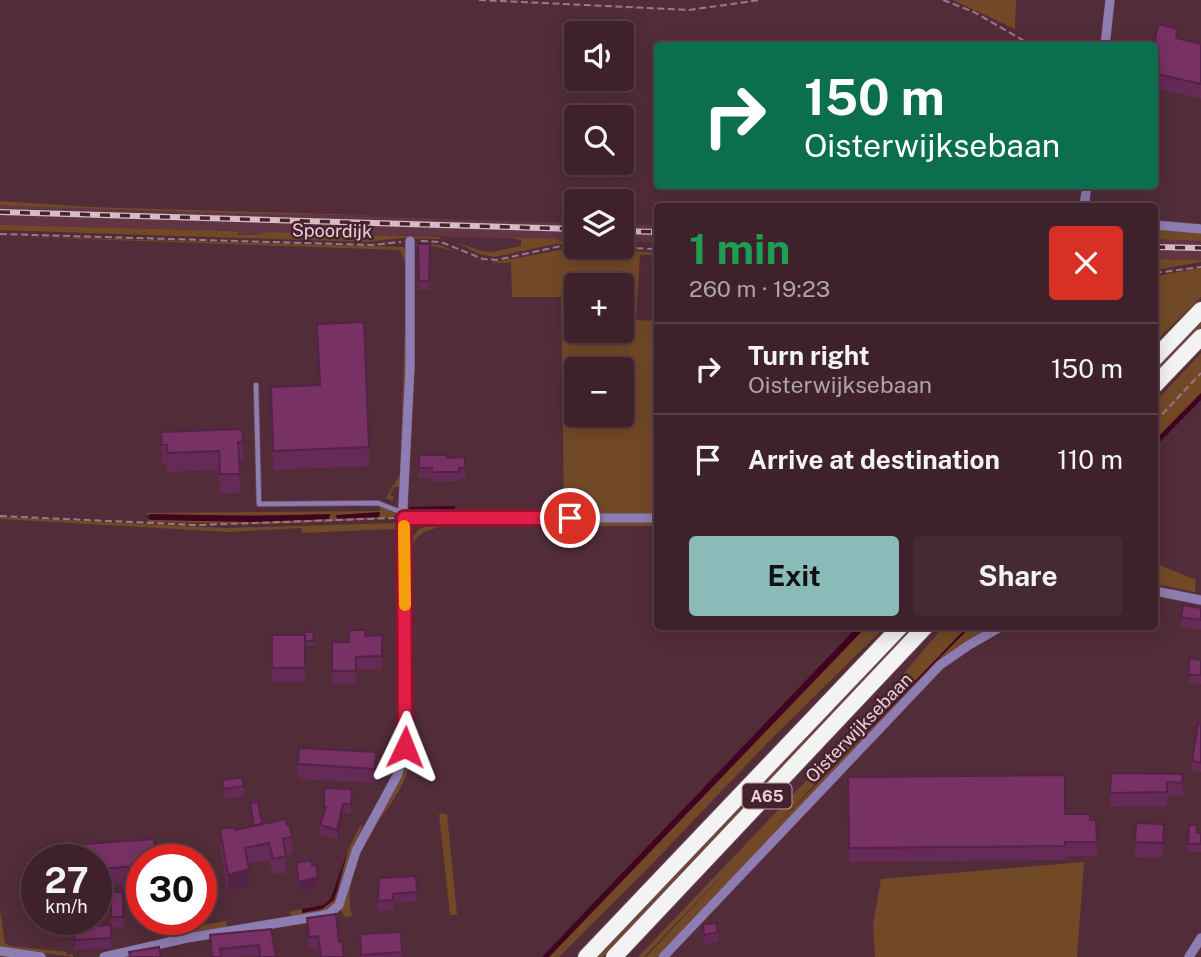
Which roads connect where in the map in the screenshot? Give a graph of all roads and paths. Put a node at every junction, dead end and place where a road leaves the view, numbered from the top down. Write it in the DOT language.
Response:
graph roads {
  1 [pos="480,0"];
  2 [pos="760,0"];
  3 [pos="943,0"];
  4 [pos="1110,0"];
  5 [pos="1026,42"];
  6 [pos="1105,42"];
  7 [pos="1158,225"];
  8 [pos="1201,229"];
  9 [pos="0,234"];
  10 [pos="410,241"];
  11 [pos="654,249"];
  12 [pos="1201,267"];
  13 [pos="1158,273"];
  14 [pos="1201,310"];
  15 [pos="1201,337"];
  16 [pos="1158,355"];
  17 [pos="1201,373"];
  18 [pos="1158,383"];
  19 [pos="256,385"];
  20 [pos="1158,419"];
  21 [pos="0,516"];
  22 [pos="404,516"];
  23 [pos="654,518"];
  24 [pos="1158,592"];
  25 [pos="1201,600"];
  26 [pos="897,630"];
  27 [pos="922,630"];
  28 [pos="995,630"];
  29 [pos="1201,938"];
  30 [pos="0,951"];
  31 [pos="41,957"];
  32 [pos="104,957"];
  33 [pos="586,957"];
  34 [pos="614,957"];
  35 [pos="663,957"];
  36 [pos="1189,957"];
  1 -- 2 [label="path"];
  3 -- 5 [label="path"];
  4 -- 6 [label="street"];
  7 -- 8 [label="street"];
  9 -- 10 [label="path, Spoordijk"];
  10 -- 11 [label="path, Spoordijk"];
  10 -- 22 [label="street"];
  12 -- 13 [label="path"];
  14 -- 16 [label="highway"];
  15 -- 18 [label="highway"];
  17 -- 20 [label="path"];
  19 -- 22 [label="lane"];
  21 -- 22 [label="path"];
  22 -- 23 [label="street"];
  22 -- 32 [label="street"];
  24 -- 25 [label="street"];
  26 -- 33 [label="highway, A65"];
  27 -- 34 [label="highway, A65"];
  28 -- 35 [label="street, Oisterwijksebaan"];
  29 -- 36 [label="street"];
  30 -- 31 [label="street"];
}
